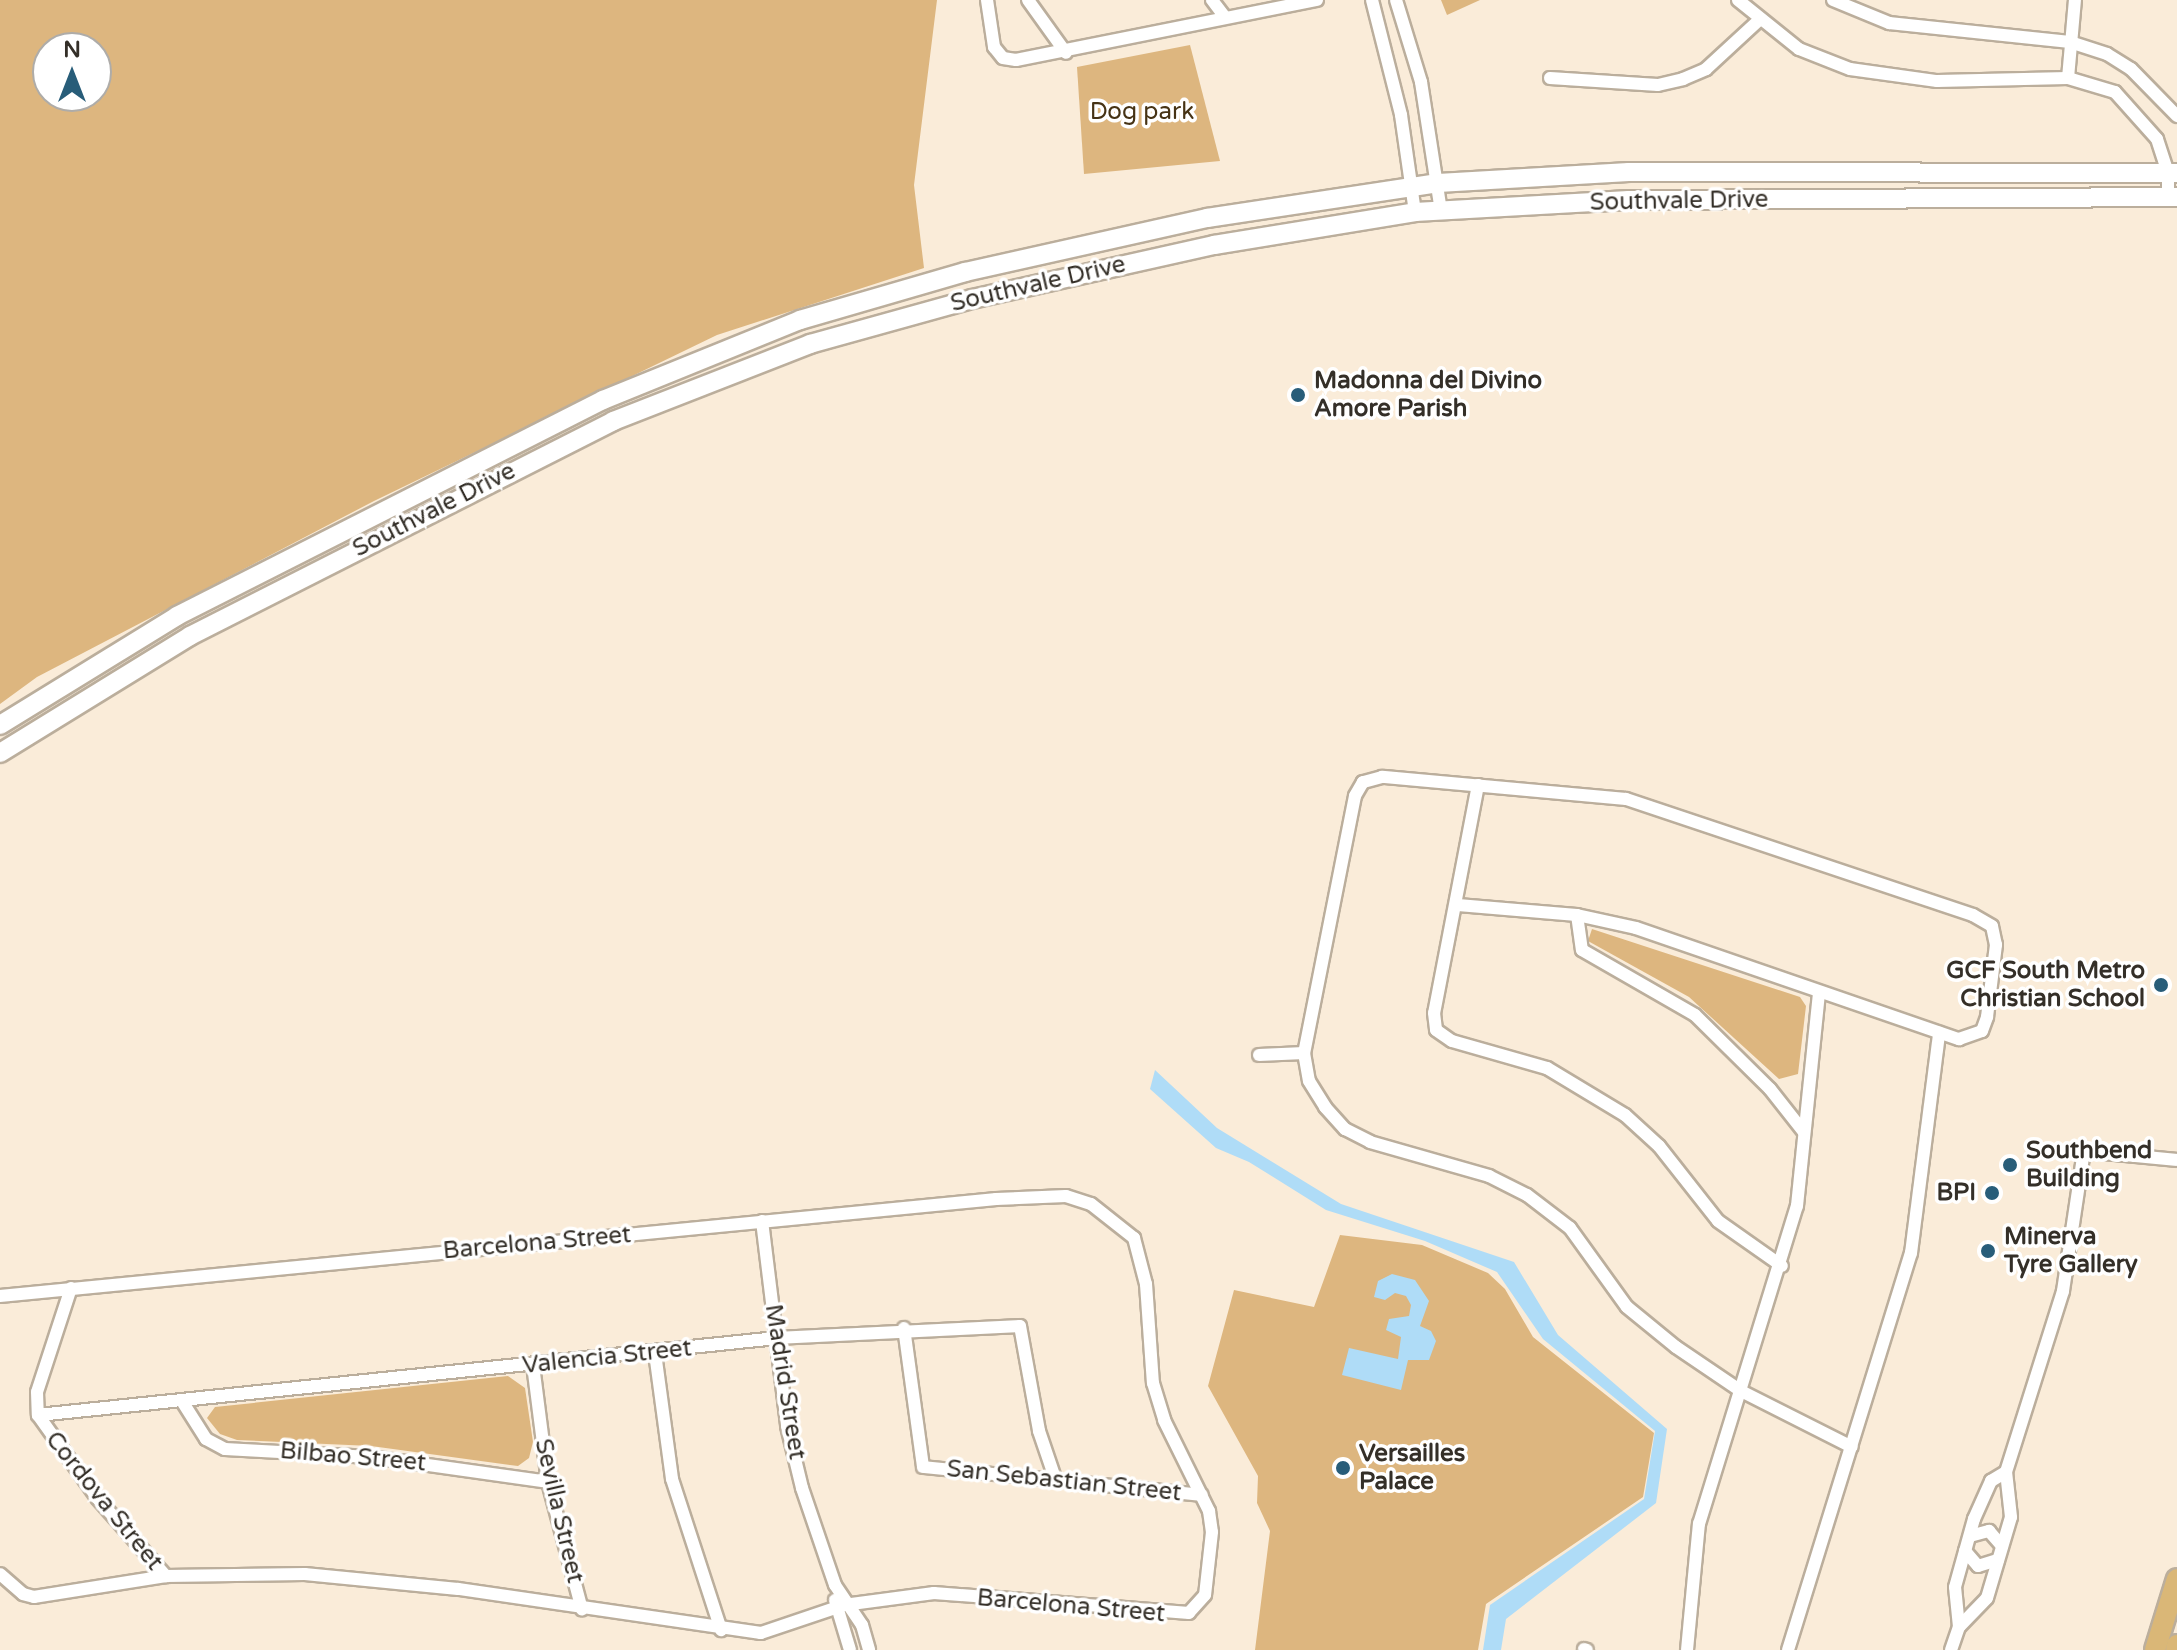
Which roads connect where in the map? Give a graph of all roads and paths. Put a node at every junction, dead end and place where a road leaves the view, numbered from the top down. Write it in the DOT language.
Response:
graph roads {
  1 [pos="987,0"];
  2 [pos="1028,0"];
  3 [pos="1212,0"];
  4 [pos="1317,0"];
  5 [pos="1372,0"];
  6 [pos="1396,0"];
  7 [pos="1738,0"];
  8 [pos="1833,0"];
  9 [pos="2075,0"];
  10 [pos="1224,16"];
  11 [pos="1758,21"];
  12 [pos="2070,42"];
  13 [pos="1066,53"];
  14 [pos="1550,78"];
  15 [pos="2068,78"];
  16 [pos="2177,116"];
  17 [pos="2172,172"];
  18 [pos="1438,183"];
  19 [pos="1412,186"];
  20 [pos="2172,197"];
  21 [pos="1441,211"];
  22 [pos="1415,212"];
  23 [pos="0,725"];
  24 [pos="0,753"];
  25 [pos="1478,785"];
  26 [pos="1458,905"];
  27 [pos="1577,915"];
  28 [pos="1819,992"];
  29 [pos="1939,1033"];
  30 [pos="1304,1053"];
  31 [pos="1259,1055"];
  32 [pos="1804,1132"];
  33 [pos="2177,1160"];
  34 [pos="762,1221"];
  35 [pos="1782,1266"];
  36 [pos="71,1288"];
  37 [pos="0,1296"];
  38 [pos="904,1328"];
  39 [pos="777,1338"];
  40 [pos="655,1353"];
  41 [pos="533,1365"];
  42 [pos="1741,1391"];
  43 [pos="182,1401"];
  44 [pos="38,1415"];
  45 [pos="1852,1447"];
  46 [pos="2006,1472"];
  47 [pos="1055,1478"];
  48 [pos="548,1482"];
  49 [pos="1202,1495"];
  50 [pos="1970,1536"];
  51 [pos="2002,1546"];
  52 [pos="1965,1551"];
  53 [pos="1998,1560"];
  54 [pos="0,1574"];
  55 [pos="166,1576"];
  56 [pos="2177,1579"];
  57 [pos="835,1585"];
  58 [pos="850,1603"];
  59 [pos="835,1607"];
  60 [pos="582,1610"];
  61 [pos="1959,1627"];
  62 [pos="721,1630"];
  63 [pos="850,1650"];
  64 [pos="869,1650"];
  65 [pos="1687,1650"];
  66 [pos="1788,1650"];
  67 [pos="1951,1650"];
  68 [pos="2155,1650"];
  1 -- 13 [label="street"];
  2 -- 13 [label="street"];
  3 -- 10 [label="street"];
  4 -- 10 [label="street"];
  5 -- 19 [label="street"];
  6 -- 18 [label="street"];
  7 -- 11 [label="street"];
  8 -- 12 [label="street"];
  9 -- 12 [label="street"];
  10 -- 13 [label="street"];
  11 -- 14 [label="street"];
  11 -- 15 [label="street"];
  12 -- 15 [label="street"];
  12 -- 16 [label="street"];
  15 -- 17 [label="street"];
  17 -- 18 [label="street, Southvale Drive"];
  17 -- 20 [label="street"];
  18 -- 19 [label="street, Southvale Drive"];
  18 -- 21 [label="street"];
  19 -- 22 [label="street"];
  19 -- 23 [label="street, Southvale Drive"];
  20 -- 21 [label="street, Southvale Drive"];
  21 -- 22 [label="street, Southvale Drive"];
  22 -- 24 [label="street, Southvale Drive"];
  25 -- 26 [label="street"];
  25 -- 29 [label="street"];
  25 -- 30 [label="street"];
  26 -- 27 [label="street"];
  26 -- 35 [label="street"];
  27 -- 28 [label="street"];
  27 -- 32 [label="street"];
  28 -- 29 [label="street"];
  28 -- 32 [label="street"];
  29 -- 45 [label="street"];
  30 -- 31 [label="street"];
  30 -- 42 [label="street"];
  32 -- 35 [label="street"];
  33 -- 46 [label="street"];
  34 -- 36 [label="street, Barcelona Street"];
  34 -- 39 [label="street, Madrid Street"];
  34 -- 49 [label="street, Barcelona Street"];
  35 -- 42 [label="street"];
  36 -- 37 [label="street, Barcelona Street"];
  36 -- 44 [label="street, Cordova Street"];
  38 -- 39 [label="street, Valencia Street"];
  38 -- 47 [label="street, Valencia Street"];
  38 -- 47 [label="street, San Sebastian Street"];
  39 -- 40 [label="street, Valencia Street"];
  39 -- 57 [label="street, Madrid Street"];
  40 -- 41 [label="street, Valencia Street"];
  40 -- 62 [label="street"];
  41 -- 43 [label="street, Valencia Street"];
  41 -- 48 [label="street, Sevilla Street"];
  42 -- 45 [label="street"];
  42 -- 65 [label="street"];
  43 -- 44 [label="street, Valencia Street"];
  43 -- 48 [label="street, Bilbao Street"];
  44 -- 55 [label="street, Cordova Street"];
  45 -- 66 [label="street"];
  46 -- 50 [label="street"];
  46 -- 51 [label="street"];
  47 -- 49 [label="street, San Sebastian Street"];
  48 -- 60 [label="street, Sevilla Street"];
  49 -- 58 [label="street, Barcelona Street"];
  50 -- 51 [label="street"];
  50 -- 52 [label="street"];
  51 -- 53 [label="street"];
  52 -- 53 [label="street"];
  52 -- 61 [label="street"];
  53 -- 61 [label="street"];
  54 -- 55 [label="street, Barcelona Street"];
  55 -- 60 [label="street, Barcelona Street"];
  56 -- 68 [label="main road"];
  57 -- 58 [label="street, Madrid Street"];
  57 -- 59 [label="street, Madrid Street"];
  58 -- 59 [label="street, Barcelona Street"];
  58 -- 64 [label="street, Madrid Street"];
  59 -- 62 [label="street, Barcelona Street"];
  59 -- 63 [label="street, Madrid Street"];
  60 -- 62 [label="street, Barcelona Street"];
  61 -- 67 [label="street"];
}
